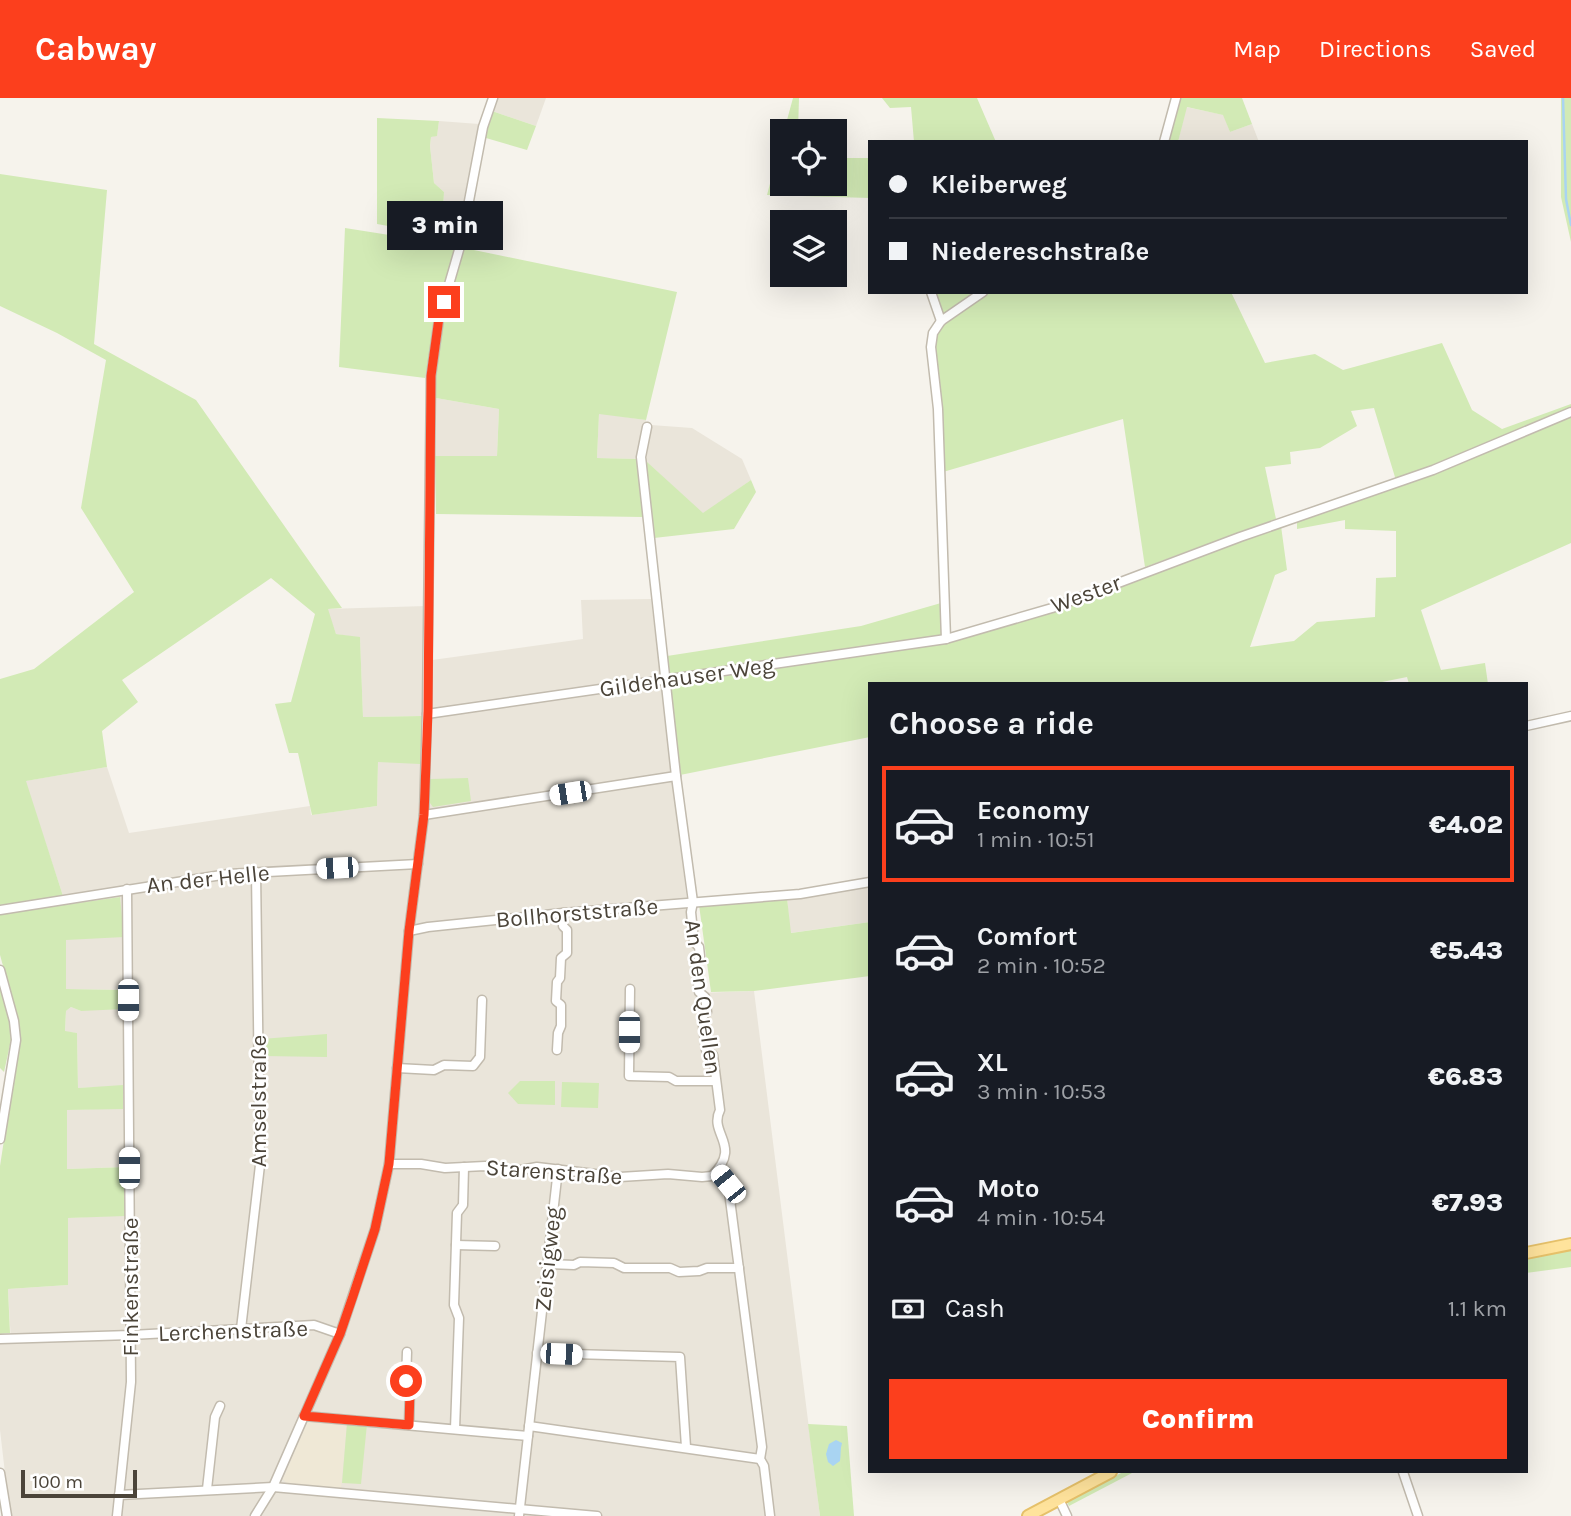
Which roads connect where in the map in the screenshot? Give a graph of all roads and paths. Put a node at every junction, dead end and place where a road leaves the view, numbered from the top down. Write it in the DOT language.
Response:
graph roads {
  1 [pos="493,98"];
  2 [pos="1176,98"];
  3 [pos="1165,140"];
  4 [pos="933,294"];
  5 [pos="980,294"];
  6 [pos="940,321"];
  7 [pos="1571,412"];
  8 [pos="647,427"];
  9 [pos="946,639"];
  10 [pos="665,680"];
  11 [pos="427,714"];
  12 [pos="1571,716"];
  13 [pos="1528,726"];
  14 [pos="676,776"];
  15 [pos="424,815"];
  16 [pos="418,864"];
  17 [pos="256,872"];
  18 [pos="868,882"];
  19 [pos="127,889"];
  20 [pos="693,902"];
  21 [pos="0,910"];
  22 [pos="563,914"];
  23 [pos="409,931"];
  24 [pos="0,970"];
  25 [pos="630,989"];
  26 [pos="482,1000"];
  27 [pos="557,1050"];
  28 [pos="397,1068"];
  29 [pos="715,1081"];
  30 [pos="0,1139"];
  31 [pos="389,1164"];
  32 [pos="464,1167"];
  33 [pos="558,1169"];
  34 [pos="717,1171"];
  35 [pos="456,1245"];
  36 [pos="1571,1245"];
  37 [pos="495,1246"];
  38 [pos="1528,1253"];
  39 [pos="548,1264"];
  40 [pos="739,1268"];
  41 [pos="241,1329"];
  42 [pos="340,1334"];
  43 [pos="131,1335"];
  44 [pos="0,1339"];
  45 [pos="407,1352"];
  46 [pos="537,1353"];
  47 [pos="220,1406"];
  48 [pos="304,1416"];
  49 [pos="409,1425"];
  50 [pos="455,1429"];
  51 [pos="528,1431"];
  52 [pos="686,1447"];
  53 [pos="760,1459"];
  54 [pos="0,1473"];
  55 [pos="1109,1473"];
  56 [pos="1403,1473"];
  57 [pos="273,1487"];
  58 [pos="207,1489"];
  59 [pos="119,1495"];
  60 [pos="1059,1499"];
  61 [pos="519,1513"];
  62 [pos="6,1516"];
  63 [pos="117,1516"];
  64 [pos="255,1516"];
  65 [pos="597,1516"];
  66 [pos="770,1516"];
  67 [pos="1028,1516"];
  68 [pos="1067,1516"];
  69 [pos="1418,1516"];
  1 -- 11 [label="street"];
  2 -- 3 [label="street"];
  4 -- 6 [label="street"];
  5 -- 6 [label="street"];
  6 -- 9 [label="street"];
  7 -- 9 [label="street, Wester"];
  8 -- 10 [label="street, An den Quellen"];
  9 -- 10 [label="street, Gildehauser Weg"];
  10 -- 11 [label="street, Gildehauser Weg"];
  10 -- 14 [label="street, An den Quellen"];
  11 -- 15 [label="street"];
  12 -- 13 [label="street"];
  14 -- 15 [label="street"];
  14 -- 20 [label="street, An den Quellen"];
  15 -- 16 [label="street"];
  16 -- 17 [label="street, An der Helle"];
  16 -- 23 [label="street"];
  17 -- 19 [label="street, An der Helle"];
  17 -- 41 [label="street, Amselstraße"];
  18 -- 20 [label="street, Bollhorststraße"];
  19 -- 21 [label="street, An der Helle"];
  19 -- 43 [label="street, Finkenstraße"];
  20 -- 22 [label="street, Bollhorststraße"];
  20 -- 29 [label="street, An den Quellen"];
  22 -- 23 [label="street, Bollhorststraße"];
  22 -- 27 [label="street"];
  23 -- 28 [label="street"];
  24 -- 30 [label="street"];
  25 -- 29 [label="street"];
  26 -- 28 [label="street"];
  28 -- 31 [label="street"];
  29 -- 34 [label="street, An den Quellen"];
  31 -- 32 [label="street, Starenstraße"];
  31 -- 42 [label="street"];
  32 -- 33 [label="street, Starenstraße"];
  32 -- 35 [label="street"];
  33 -- 34 [label="street, Starenstraße"];
  33 -- 39 [label="street, Zeisigweg"];
  34 -- 40 [label="street"];
  35 -- 37 [label="street"];
  35 -- 50 [label="street"];
  36 -- 38 [label="main road"];
  39 -- 40 [label="street"];
  39 -- 46 [label="street, Zeisigweg"];
  40 -- 53 [label="street"];
  41 -- 42 [label="street, Lerchenstraße"];
  41 -- 43 [label="street, Lerchenstraße"];
  42 -- 48 [label="street"];
  43 -- 44 [label="street, Lerchenstraße"];
  43 -- 59 [label="street, Finkenstraße"];
  45 -- 49 [label="street"];
  46 -- 51 [label="street, Zeisigweg"];
  46 -- 52 [label="street"];
  47 -- 58 [label="street"];
  48 -- 49 [label="street"];
  48 -- 57 [label="street"];
  49 -- 50 [label="street"];
  50 -- 51 [label="street"];
  51 -- 52 [label="street"];
  51 -- 61 [label="street, Zeisigweg"];
  52 -- 53 [label="street"];
  53 -- 66 [label="street"];
  54 -- 62 [label="street"];
  55 -- 60 [label="main road"];
  56 -- 69 [label="street"];
  57 -- 58 [label="street"];
  57 -- 61 [label="street"];
  57 -- 64 [label="street"];
  58 -- 59 [label="street"];
  59 -- 63 [label="street, Finkenstraße"];
  60 -- 67 [label="main road"];
  60 -- 68 [label="street"];
  61 -- 65 [label="street"];
}
